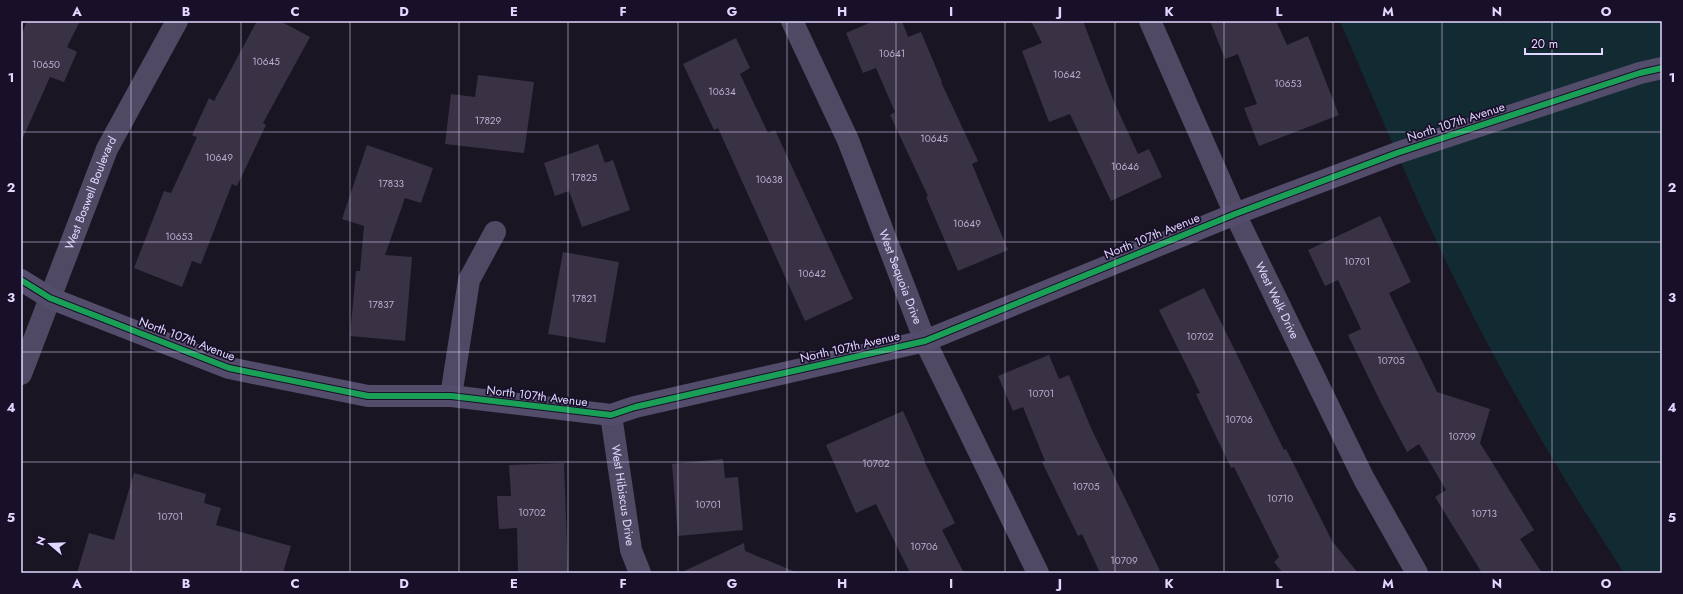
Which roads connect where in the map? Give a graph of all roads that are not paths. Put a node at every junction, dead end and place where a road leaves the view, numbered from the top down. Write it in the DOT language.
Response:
graph roads {
  1 [pos="177,21"];
  2 [pos="792,21"];
  3 [pos="1150,21"];
  4 [pos="1662,68"];
  5 [pos="1235,214"];
  6 [pos="496,232"];
  7 [pos="21,280"];
  8 [pos="50,298"];
  9 [pos="925,341"];
  10 [pos="21,374"];
  11 [pos="451,396"];
  12 [pos="611,416"];
  13 [pos="640,573"];
  14 [pos="1038,573"];
  15 [pos="1417,573"];
  1 -- 8 [label="street, West Boswell Boulevard"];
  2 -- 9 [label="street, West Sequoia Drive"];
  3 -- 5 [label="street, West Welk Drive"];
  4 -- 5 [label="street, North 107th Avenue"];
  5 -- 9 [label="street, North 107th Avenue"];
  5 -- 15 [label="street, West Welk Drive"];
  6 -- 11 [label="street"];
  7 -- 8 [label="street, North 107th Avenue"];
  8 -- 10 [label="street, West Boswell Boulevard"];
  8 -- 11 [label="street, North 107th Avenue"];
  9 -- 12 [label="street, North 107th Avenue"];
  9 -- 14 [label="street, West Sequoia Drive"];
  11 -- 12 [label="street, North 107th Avenue"];
  12 -- 13 [label="street, West Hibiscus Drive"];
}
